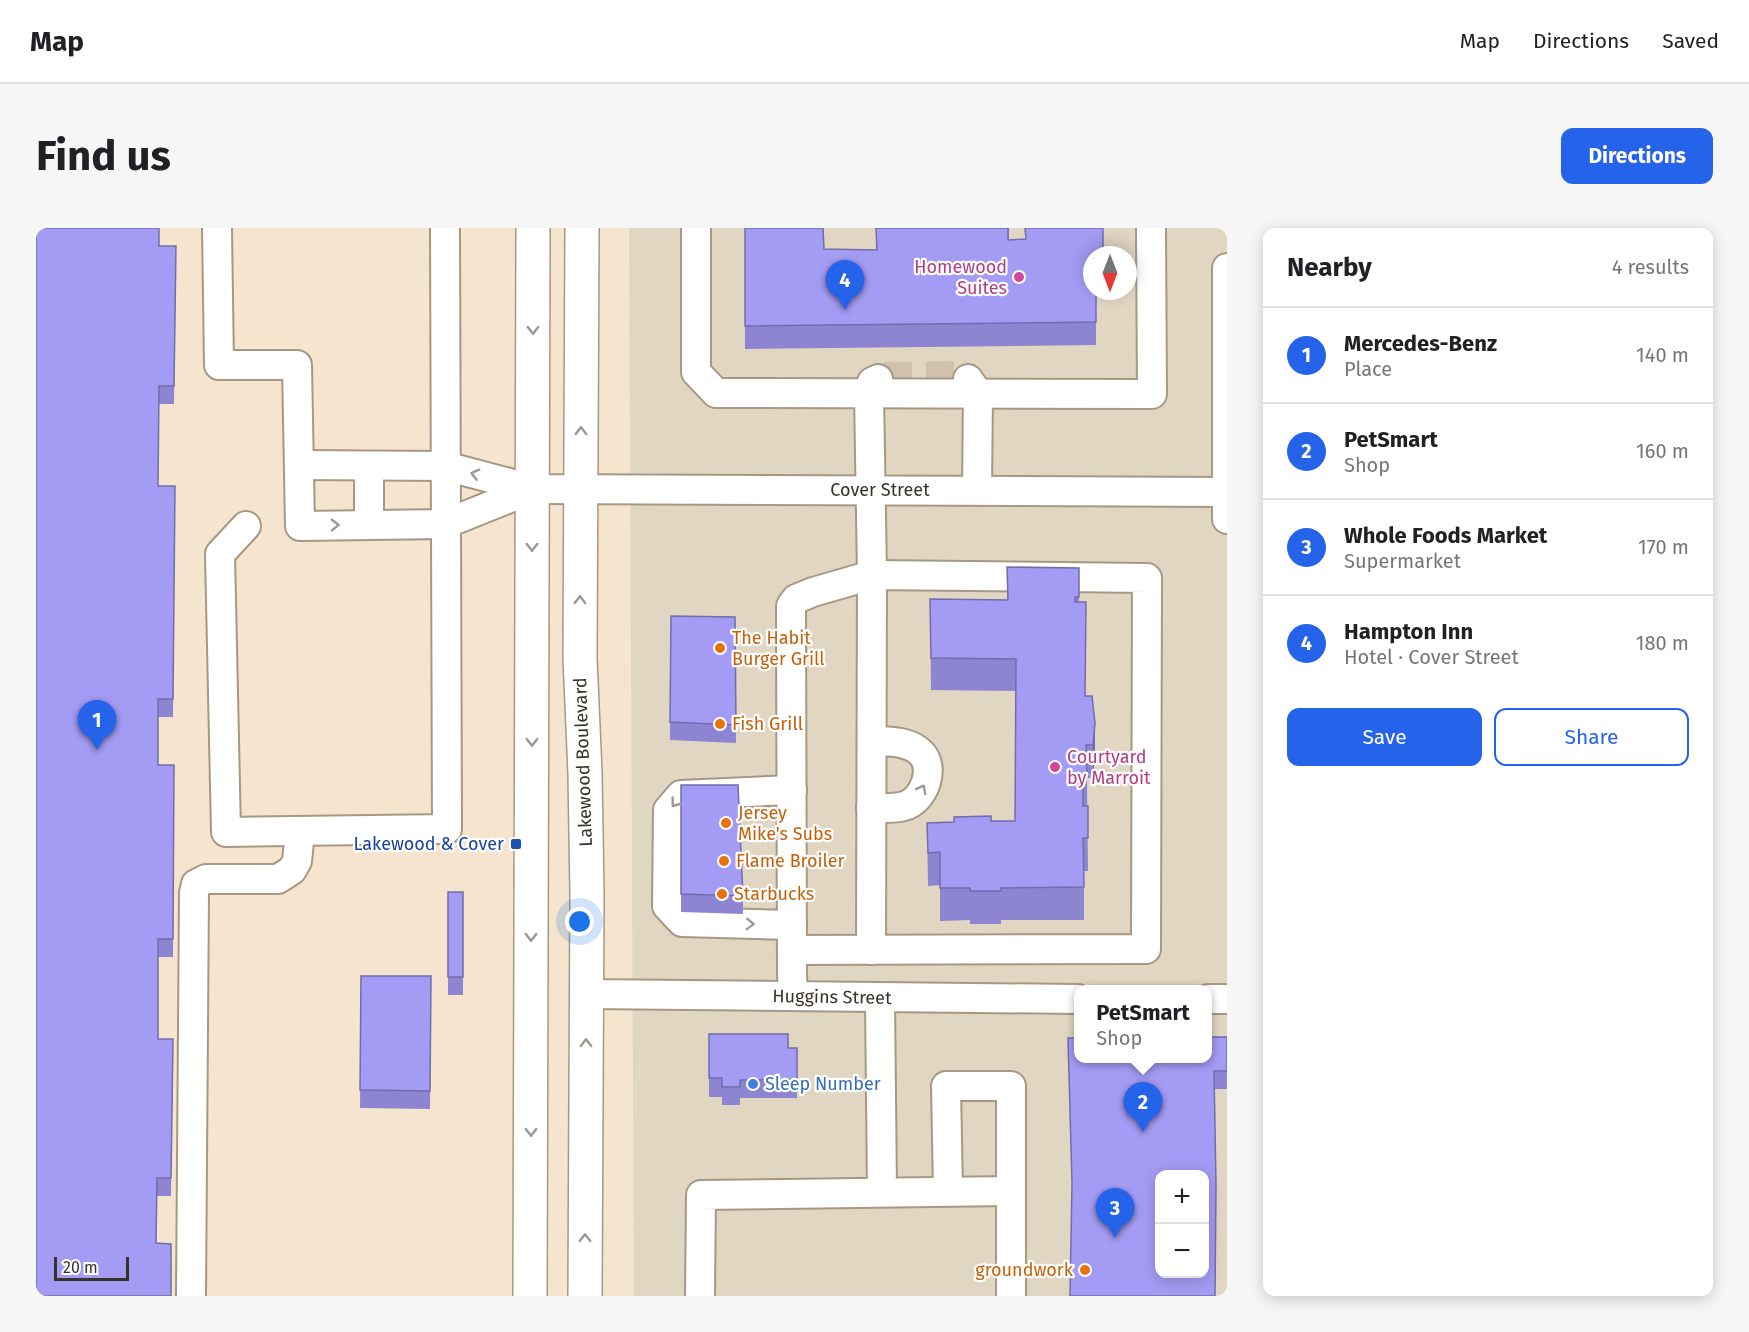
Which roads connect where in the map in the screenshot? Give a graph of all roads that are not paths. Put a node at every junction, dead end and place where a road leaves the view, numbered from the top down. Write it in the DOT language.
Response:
graph roads {
  1 [pos="217,228"];
  2 [pos="445,228"];
  3 [pos="533,228"];
  4 [pos="582,228"];
  5 [pos="696,228"];
  6 [pos="1151,228"];
  7 [pos="1227,268"];
  8 [pos="954,375"];
  9 [pos="876,385"];
  10 [pos="978,393"];
  11 [pos="300,465"];
  12 [pos="369,466"];
  13 [pos="445,466"];
  14 [pos="532,489"];
  15 [pos="581,490"];
  16 [pos="870,490"];
  17 [pos="977,490"];
  18 [pos="1227,492"];
  19 [pos="1227,519"];
  20 [pos="445,524"];
  21 [pos="369,525"];
  22 [pos="246,526"];
  23 [pos="872,575"];
  24 [pos="872,741"];
  25 [pos="792,790"];
  26 [pos="871,808"];
  27 [pos="300,832"];
  28 [pos="792,937"];
  29 [pos="871,950"];
  30 [pos="586,994"];
  31 [pos="793,996"];
  32 [pos="880,998"];
  33 [pos="1074,999"];
  34 [pos="948,1191"];
  35 [pos="1011,1191"];
  36 [pos="882,1192"];
  37 [pos="191,1296"];
  38 [pos="530,1296"];
  39 [pos="585,1296"];
  40 [pos="700,1296"];
  41 [pos="1011,1296"];
  1 -- 11 [label="street"];
  2 -- 13 [label="street"];
  3 -- 14 [label="main road, one-way"];
  15 -- 4 [label="main road, Lakewood Boulevard, one-way"];
  5 -- 9 [label="street"];
  6 -- 10 [label="street"];
  7 -- 18 [label="street"];
  8 -- 10 [label="street"];
  9 -- 10 [label="street"];
  9 -- 16 [label="street"];
  10 -- 17 [label="street"];
  11 -- 12 [label="street"];
  11 -- 21 [label="street, one-way"];
  12 -- 13 [label="street"];
  12 -- 21 [label="street"];
  14 -- 13 [label="street, one-way"];
  13 -- 20 [label="street"];
  14 -- 15 [label="street, Cover Street"];
  14 -- 20 [label="street"];
  14 -- 38 [label="main road, one-way"];
  15 -- 16 [label="street, Cover Street"];
  30 -- 15 [label="main road, Lakewood Boulevard, one-way"];
  16 -- 17 [label="street, Cover Street"];
  16 -- 23 [label="street"];
  17 -- 18 [label="street, Cover Street"];
  18 -- 19 [label="street"];
  20 -- 21 [label="street"];
  20 -- 27 [label="street"];
  22 -- 27 [label="street"];
  23 -- 24 [label="street"];
  23 -- 25 [label="street"];
  23 -- 29 [label="street"];
  24 -- 26 [label="street"];
  26 -- 24 [label="street, one-way"];
  25 -- 28 [label="street"];
  25 -- 28 [label="street, one-way"];
  26 -- 29 [label="street"];
  27 -- 37 [label="street"];
  28 -- 29 [label="street"];
  28 -- 31 [label="street"];
  30 -- 31 [label="street, Huggins Street"];
  39 -- 30 [label="main road, Lakewood Boulevard, one-way"];
  31 -- 32 [label="street, Huggins Street"];
  32 -- 33 [label="street, Huggins Street"];
  32 -- 36 [label="street"];
  34 -- 35 [label="street"];
  34 -- 35 [label="street"];
  34 -- 36 [label="street"];
  35 -- 41 [label="street"];
  36 -- 40 [label="street"];
}
